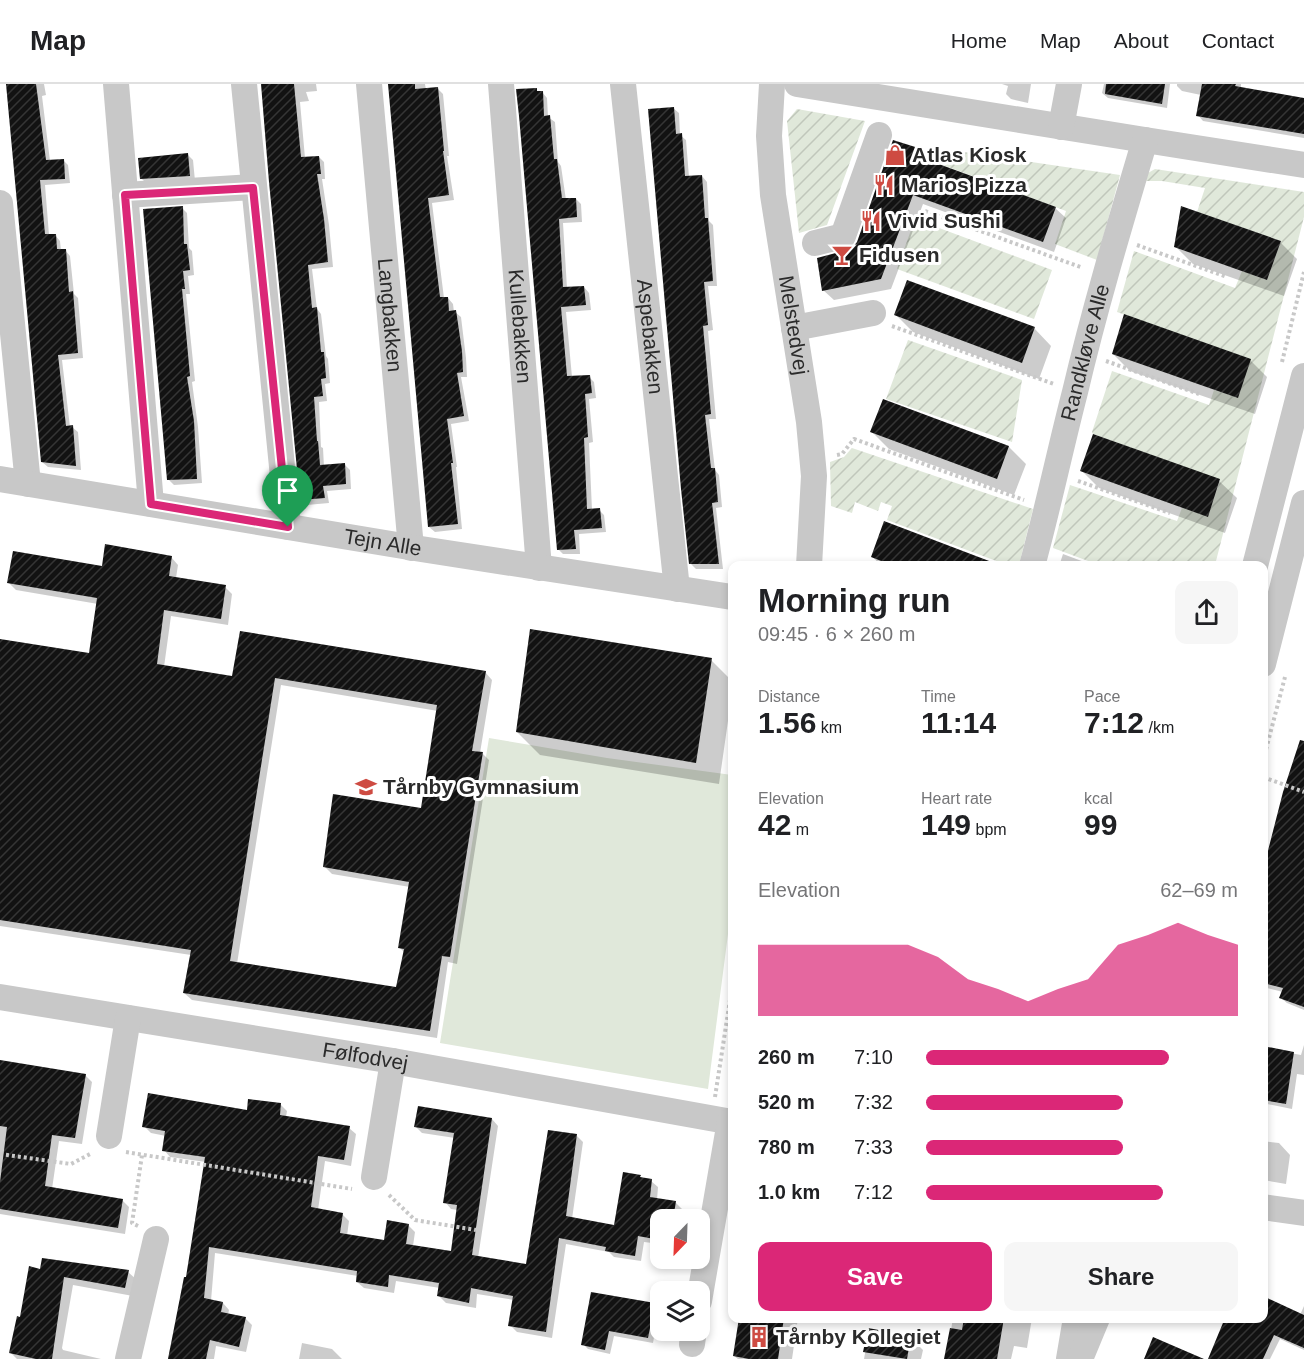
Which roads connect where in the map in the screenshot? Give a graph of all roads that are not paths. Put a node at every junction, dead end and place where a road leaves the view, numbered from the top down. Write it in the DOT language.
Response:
graph roads {
  1 [pos="116,84"];
  2 [pos="243,84"];
  3 [pos="369,84"];
  4 [pos="501,84"];
  5 [pos="623,84"];
  6 [pos="772,84"];
  7 [pos="798,84"];
  8 [pos="1069,84"];
  9 [pos="1061,127"];
  10 [pos="879,135"];
  11 [pos="1145,141"];
  12 [pos="1304,165"];
  13 [pos="253,188"];
  14 [pos="125,195"];
  15 [pos="0,203"];
  16 [pos="815,243"];
  17 [pos="873,313"];
  18 [pos="794,328"];
  19 [pos="1304,376"];
  20 [pos="0,479"];
  21 [pos="28,484"];
  22 [pos="1304,503"];
  23 [pos="151,504"];
  24 [pos="288,527"];
  25 [pos="411,548"];
  26 [pos="809,561"];
  27 [pos="1033,561"];
  28 [pos="1256,561"];
  29 [pos="539,568"];
  30 [pos="677,589"];
  31 [pos="728,596"];
  32 [pos="1275,668"];
  33 [pos="0,997"];
  34 [pos="128,1018"];
  35 [pos="393,1061"];
  36 [pos="724,1120"];
  37 [pos="110,1145"];
  38 [pos="371,1187"];
  39 [pos="1268,1208"];
  40 [pos="1304,1213"];
  41 [pos="156,1239"];
  42 [pos="702,1281"];
  43 [pos="1075,1323"];
  44 [pos="1095,1323"];
  45 [pos="128,1359"];
  46 [pos="1069,1359"];
  47 [pos="1080,1359"];
  1 -- 14 [label="street"];
  2 -- 13 [label="street"];
  3 -- 25 [label="street, Langbakken"];
  4 -- 29 [label="street, Kullebakken"];
  5 -- 30 [label="street, Aspebakken"];
  6 -- 18 [label="street, Melstedvej"];
  7 -- 9 [label="street"];
  8 -- 9 [label="street"];
  9 -- 11 [label="street"];
  10 -- 16 [label="street"];
  11 -- 12 [label="street"];
  11 -- 27 [label="street, Randkløve Alle"];
  13 -- 14 [label="street"];
  13 -- 24 [label="street"];
  14 -- 23 [label="street"];
  15 -- 21 [label="street"];
  17 -- 18 [label="street"];
  18 -- 26 [label="street, Melstedvej"];
  19 -- 28 [label="street"];
  20 -- 21 [label="street, Tejn Alle"];
  21 -- 23 [label="street, Tejn Alle"];
  22 -- 32 [label="street"];
  23 -- 24 [label="street, Tejn Alle"];
  24 -- 25 [label="street, Tejn Alle"];
  25 -- 29 [label="street, Tejn Alle"];
  29 -- 30 [label="street, Tejn Alle"];
  30 -- 31 [label="street, Tejn Alle"];
  33 -- 34 [label="street, Følfodvej"];
  34 -- 35 [label="street, Følfodvej"];
  34 -- 37 [label="street"];
  35 -- 36 [label="street, Følfodvej"];
  35 -- 38 [label="street"];
  36 -- 42 [label="street"];
  39 -- 40 [label="street"];
  41 -- 45 [label="street"];
  43 -- 46 [label="street"];
  44 -- 47 [label="street"];
}
